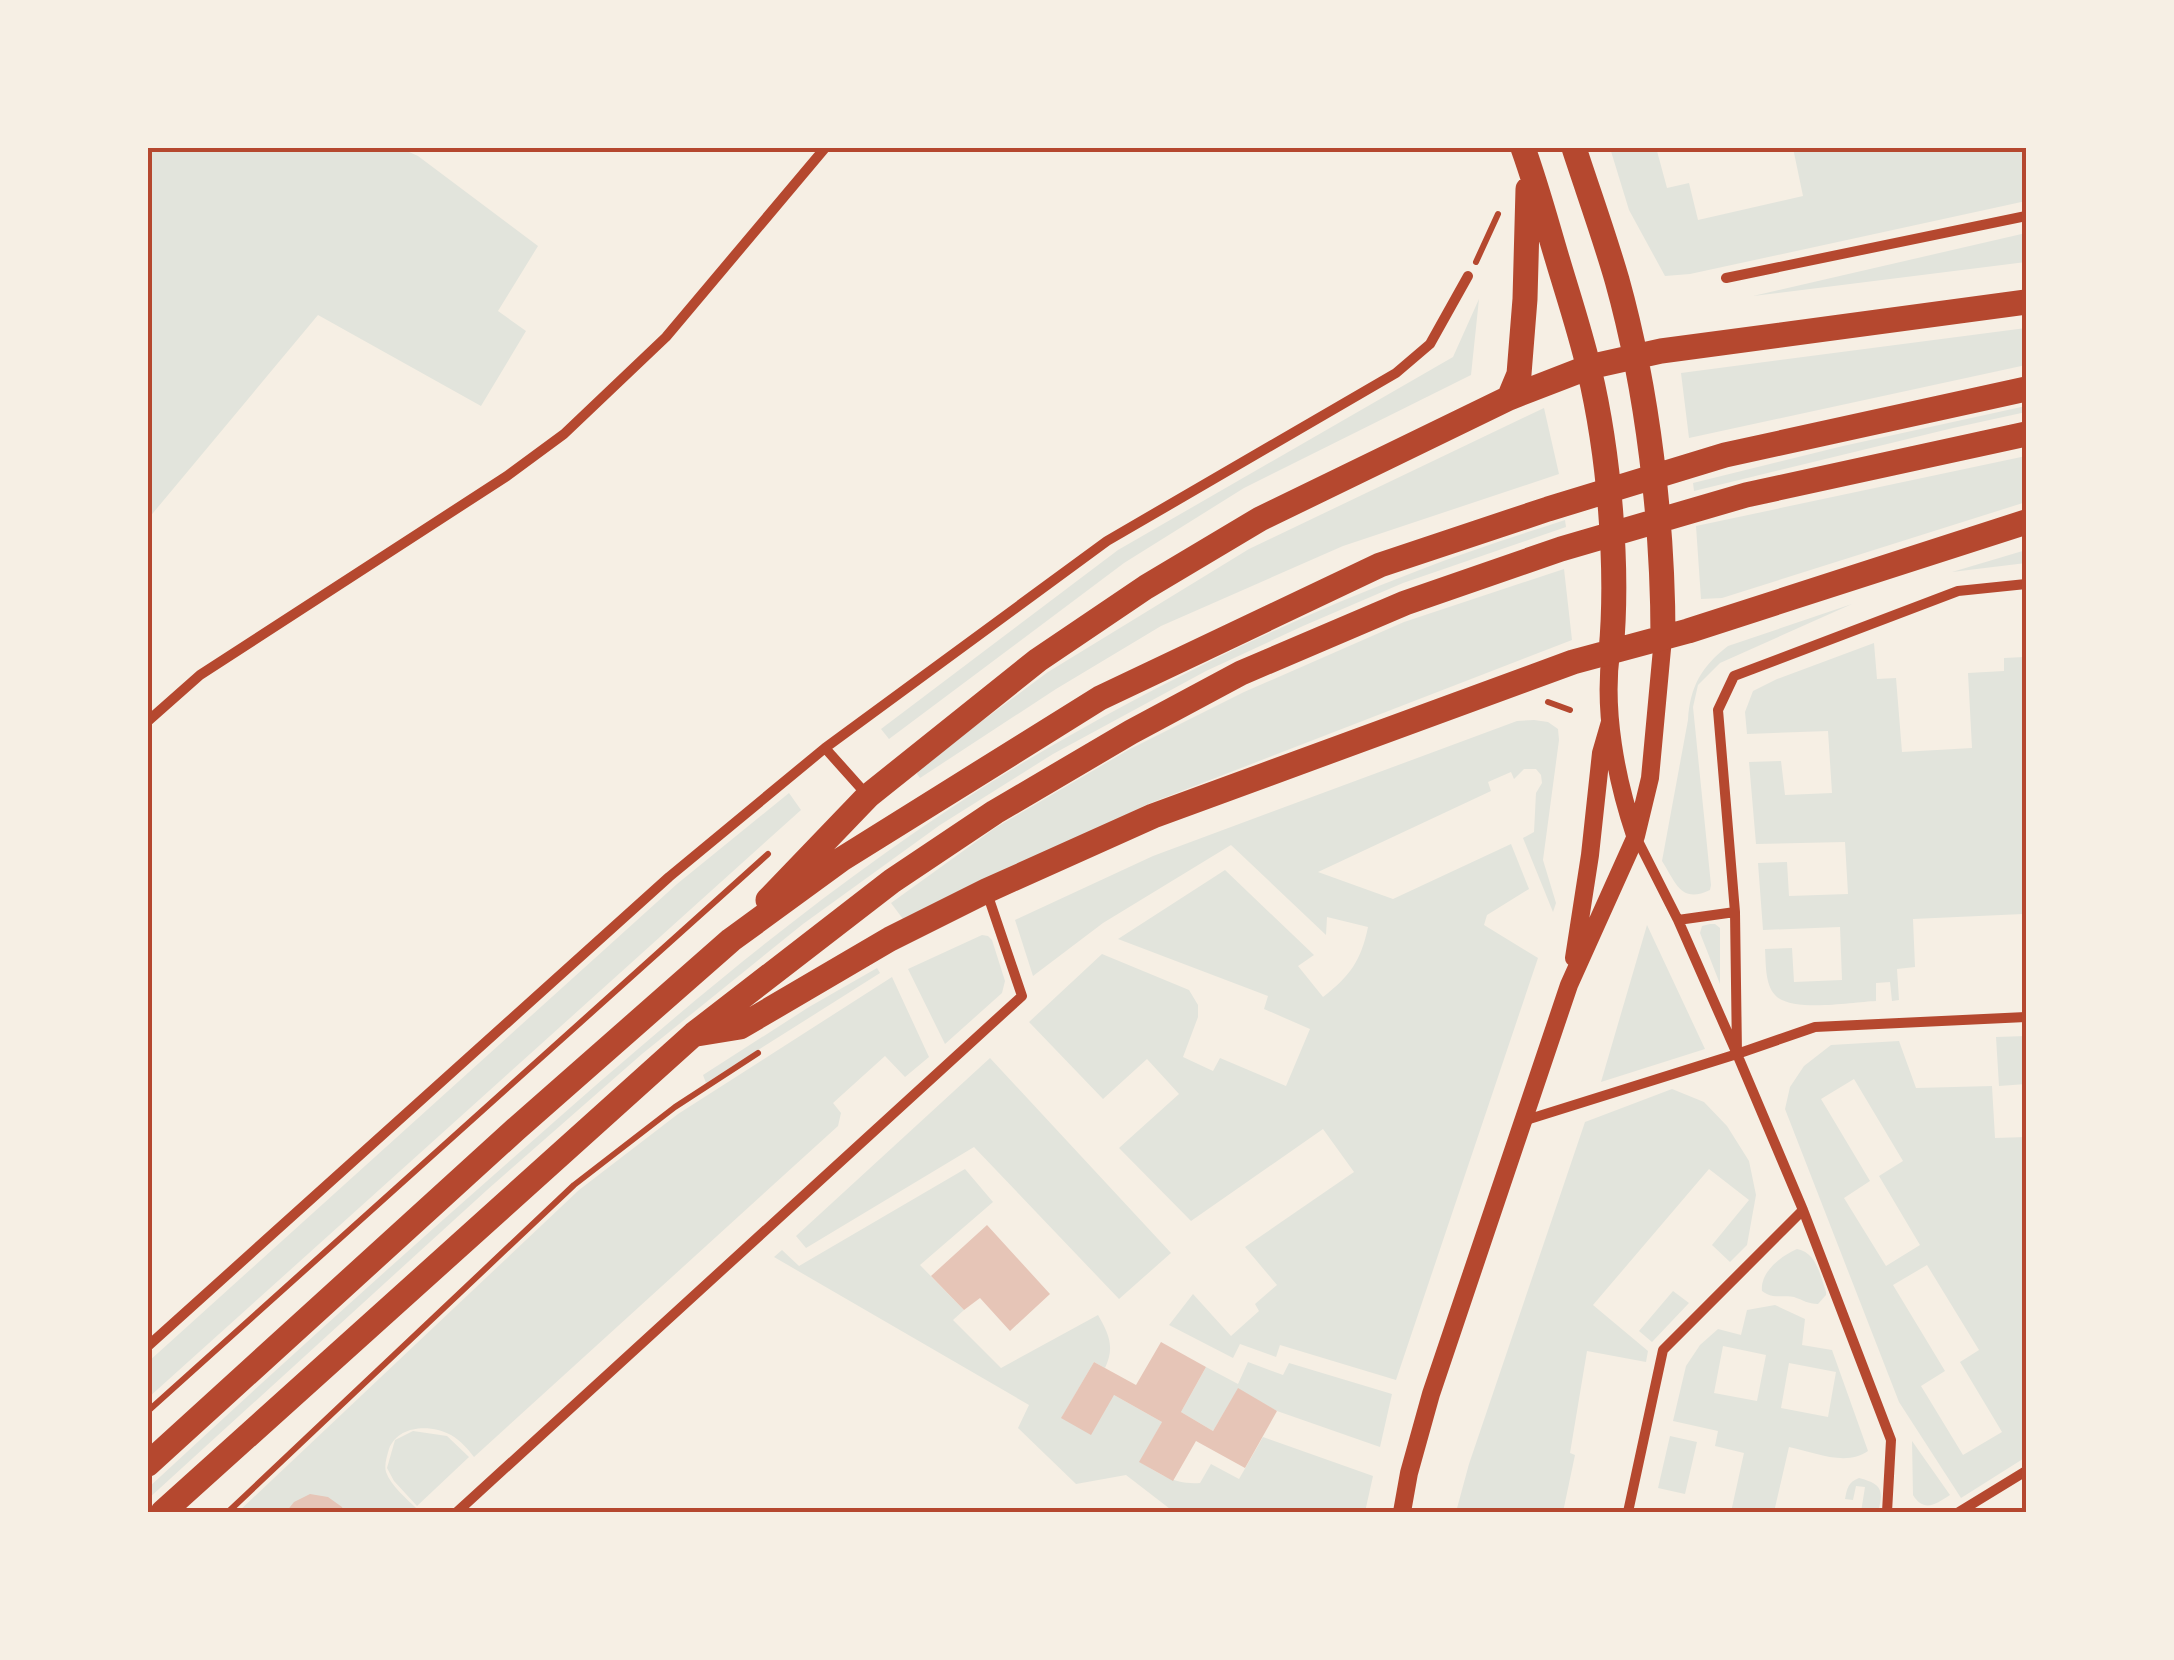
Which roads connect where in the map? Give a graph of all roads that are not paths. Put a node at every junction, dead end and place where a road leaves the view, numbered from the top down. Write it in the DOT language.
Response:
graph roads {
  1 [pos="825,148"];
  2 [pos="1574,148"];
  3 [pos="1525,156"];
  4 [pos="2026,216"];
  5 [pos="1468,276"];
  6 [pos="1726,278"];
  7 [pos="2026,302"];
  8 [pos="1637,367"];
  9 [pos="1591,379"];
  10 [pos="2026,388"];
  11 [pos="1509,398"];
  12 [pos="2026,434"];
  13 [pos="2026,522"];
  14 [pos="2026,584"];
  15 [pos="1663,638"];
  16 [pos="1611,652"];
  17 [pos="148,722"];
  18 [pos="1610,722"];
  19 [pos="825,748"];
  20 [pos="868,796"];
  21 [pos="1636,836"];
  22 [pos="986,891"];
  23 [pos="1735,912"];
  24 [pos="1678,920"];
  25 [pos="731,940"];
  26 [pos="1569,985"];
  27 [pos="2026,1018"];
  28 [pos="694,1034"];
  29 [pos="1736,1054"];
  30 [pos="1523,1121"];
  31 [pos="1802,1210"];
  32 [pos="148,1346"];
  33 [pos="148,1464"];
  34 [pos="2026,1471"];
  35 [pos="163,1512"];
  36 [pos="458,1512"];
  37 [pos="1402,1512"];
  38 [pos="1628,1512"];
  39 [pos="1887,1512"];
  40 [pos="1959,1512"];
  1 -- 17 [label="street"];
  2 -- 8 [label="main road"];
  3 -- 9 [label="main road"];
  3 -- 11 [label="main road"];
  4 -- 6 [label="street"];
  5 -- 19 [label="street"];
  7 -- 8 [label="main road"];
  8 -- 9 [label="main road"];
  8 -- 15 [label="main road"];
  9 -- 11 [label="main road"];
  9 -- 16 [label="main road"];
  10 -- 25 [label="main road"];
  11 -- 20 [label="main road"];
  12 -- 28 [label="main road"];
  13 -- 15 [label="main road"];
  14 -- 23 [label="street"];
  15 -- 16 [label="main road"];
  15 -- 21 [label="street"];
  16 -- 18 [label="street"];
  16 -- 22 [label="main road"];
  18 -- 21 [label="street"];
  18 -- 26 [label="street"];
  19 -- 20 [label="street"];
  19 -- 32 [label="street"];
  20 -- 25 [label="main road"];
  21 -- 24 [label="street"];
  21 -- 26 [label="street"];
  22 -- 28 [label="main road"];
  22 -- 36 [label="street"];
  23 -- 24 [label="street"];
  23 -- 29 [label="street"];
  24 -- 29 [label="street"];
  25 -- 33 [label="main road"];
  26 -- 30 [label="street"];
  27 -- 29 [label="street"];
  28 -- 35 [label="main road"];
  29 -- 30 [label="street"];
  29 -- 31 [label="street"];
  30 -- 37 [label="street"];
  31 -- 38 [label="street"];
  31 -- 39 [label="street"];
  34 -- 40 [label="street"];
}
